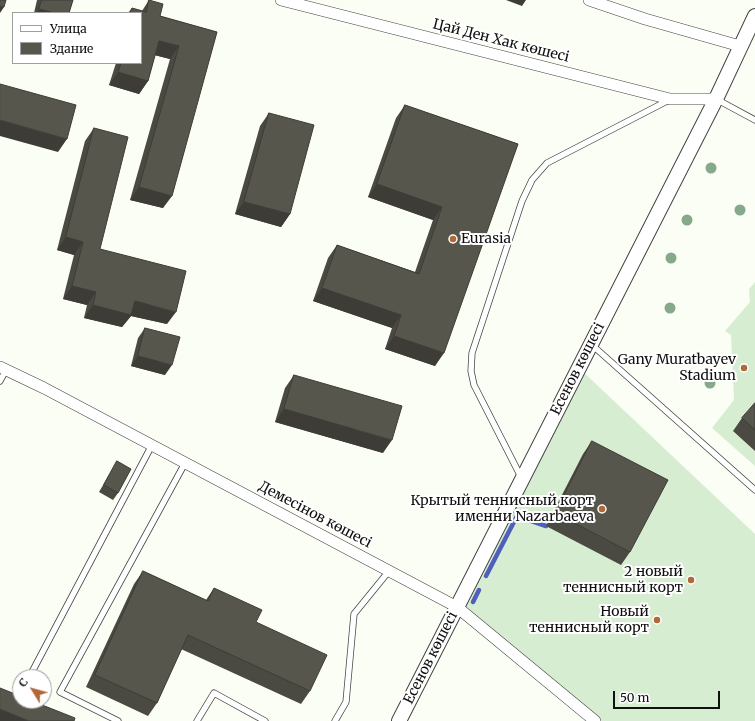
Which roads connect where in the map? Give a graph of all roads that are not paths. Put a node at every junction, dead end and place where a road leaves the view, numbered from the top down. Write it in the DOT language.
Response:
graph roads {
  1 [pos="281,0"];
  2 [pos="589,0"];
  3 [pos="755,16"];
  4 [pos="740,46"];
  5 [pos="716,99"];
  6 [pos="670,100"];
  7 [pos="755,120"];
  8 [pos="591,344"];
  9 [pos="3,368"];
  10 [pos="0,381"];
  11 [pos="152,446"];
  12 [pos="185,463"];
  13 [pos="522,480"];
  14 [pos="755,490"];
  15 [pos="389,571"];
  16 [pos="457,607"];
  17 [pos="34,669"];
  18 [pos="118,721"];
  19 [pos="198,721"];
  20 [pos="265,721"];
  21 [pos="335,721"];
  22 [pos="399,721"];
  23 [pos="595,721"];
  1 -- 6 [label="street, Цай Ден Хак көшесі"];
  2 -- 4 [label="street"];
  3 -- 4 [label="street, Есенов көшесі"];
  4 -- 5 [label="street, Есенов көшесі"];
  5 -- 6 [label="street, Цай Ден Хак көшесі"];
  5 -- 7 [label="lane"];
  5 -- 8 [label="street, Есенов көшесі"];
  6 -- 13 [label="lane"];
  8 -- 13 [label="street, Есенов көшесі"];
  8 -- 14 [label="lane"];
  9 -- 10 [label="lane"];
  9 -- 11 [label="street, Демесінов көшесі"];
  11 -- 12 [label="street, Демесінов көшесі"];
  11 -- 17 [label="lane"];
  12 -- 15 [label="street, Демесінов көшесі"];
  12 -- 18 [label="lane"];
  13 -- 16 [label="street, Есенов көшесі"];
  15 -- 16 [label="street, Демесінов көшесі"];
  15 -- 21 [label="lane"];
  16 -- 22 [label="street, Есенов көшесі"];
  16 -- 23 [label="street, Демесінов көшесі"];
  19 -- 20 [label="lane"];
}
